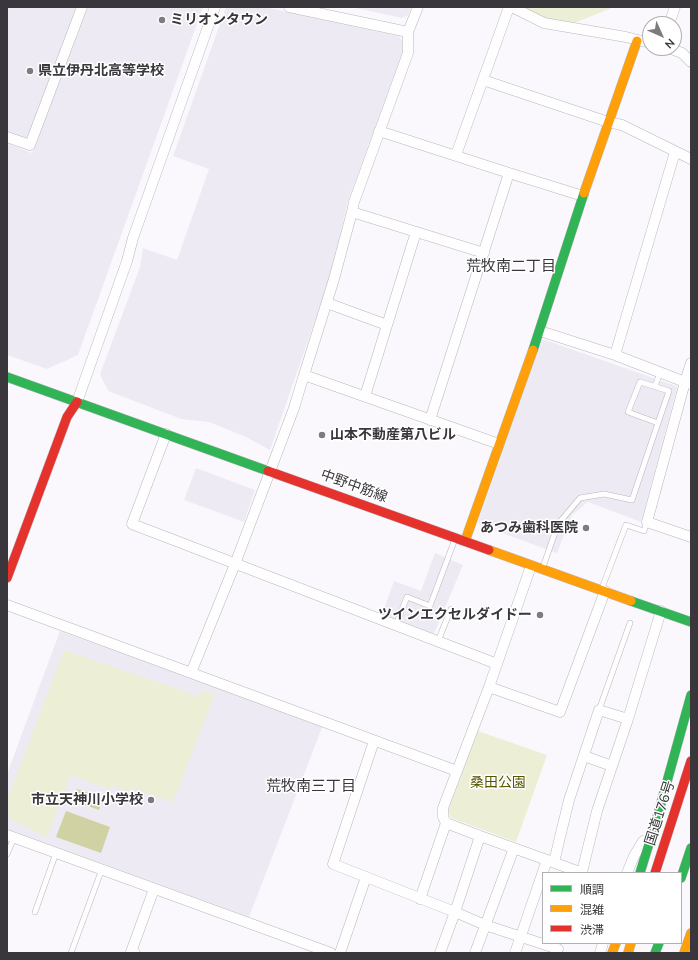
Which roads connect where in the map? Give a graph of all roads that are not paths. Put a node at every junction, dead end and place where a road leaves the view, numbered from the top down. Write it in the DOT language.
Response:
graph roads {
  1 [pos="82,7"];
  2 [pos="215,7"];
  3 [pos="289,7"];
  4 [pos="418,7"];
  5 [pos="509,7"];
  6 [pos="512,7"];
  7 [pos="408,32"];
  8 [pos="637,41"];
  9 [pos="642,42"];
  10 [pos="682,53"];
  11 [pos="691,62"];
  12 [pos="483,80"];
  13 [pos="608,122"];
  14 [pos="379,131"];
  15 [pos="7,137"];
  16 [pos="675,152"];
  17 [pos="456,155"];
  18 [pos="691,159"];
  19 [pos="510,173"];
  20 [pos="583,196"];
  21 [pos="352,212"];
  22 [pos="416,232"];
  23 [pos="484,253"];
  24 [pos="327,304"];
  25 [pos="387,325"];
  26 [pos="540,331"];
  27 [pos="615,355"];
  28 [pos="691,363"];
  29 [pos="660,373"];
  30 [pos="304,375"];
  31 [pos="7,377"];
  32 [pos="688,383"];
  33 [pos="655,386"];
  34 [pos="365,396"];
  35 [pos="77,402"];
  36 [pos="430,420"];
  37 [pos="658,423"];
  38 [pos="166,434"];
  39 [pos="499,444"];
  40 [pos="270,471"];
  41 [pos="647,522"];
  42 [pos="691,537"];
  43 [pos="455,538"];
  44 [pos="465,541"];
  45 [pos="235,564"];
  46 [pos="531,566"];
  47 [pos="542,570"];
  48 [pos="7,578"];
  49 [pos="603,591"];
  50 [pos="7,605"];
  51 [pos="451,609"];
  52 [pos="661,611"];
  53 [pos="691,622"];
  54 [pos="630,623"];
  55 [pos="396,625"];
  56 [pos="438,641"];
  57 [pos="497,664"];
  58 [pos="191,673"];
  59 [pos="489,687"];
  60 [pos="691,695"];
  61 [pos="600,710"];
  62 [pos="628,719"];
  63 [pos="374,741"];
  64 [pos="584,756"];
  65 [pos="691,761"];
  66 [pos="612,766"];
  67 [pos="456,771"];
  68 [pos="658,814"];
  69 [pos="446,823"];
  70 [pos="11,836"];
  71 [pos="480,836"];
  72 [pos="514,848"];
  73 [pos="691,848"];
  74 [pos="56,853"];
  75 [pos="7,854"];
  76 [pos="550,861"];
  77 [pos="102,869"];
  78 [pos="546,872"];
  79 [pos="579,872"];
  80 [pos="582,872"];
  81 [pos="627,872"];
  82 [pos="640,872"];
  83 [pos="655,872"];
  84 [pos="682,875"];
  85 [pos="366,877"];
  86 [pos="542,881"];
  87 [pos="154,889"];
  88 [pos="420,899"];
  89 [pos="35,912"];
  90 [pos="455,912"];
  91 [pos="485,925"];
  92 [pos="691,934"];
  93 [pos="520,937"];
  94 [pos="542,943"];
  95 [pos="544,944"];
  96 [pos="558,948"];
  97 [pos="71,953"];
  98 [pos="132,953"];
  99 [pos="331,953"];
  100 [pos="340,953"];
  101 [pos="440,953"];
  102 [pos="475,953"];
  103 [pos="515,953"];
  104 [pos="684,953"];
  1 -- 15 [label="street"];
  2 -- 35 [label="street"];
  3 -- 7 [label="street"];
  4 -- 7 [label="street"];
  5 -- 12 [label="street"];
  6 -- 8 [label="street"];
  7 -- 14 [label="street"];
  8 -- 9 [label="street"];
  8 -- 13 [label="main road"];
  10 -- 11 [label="street"];
  12 -- 13 [label="street"];
  12 -- 17 [label="street"];
  13 -- 16 [label="street"];
  13 -- 20 [label="main road"];
  14 -- 17 [label="street"];
  14 -- 21 [label="street"];
  16 -- 18 [label="street"];
  16 -- 27 [label="street"];
  17 -- 19 [label="street"];
  19 -- 20 [label="street"];
  19 -- 23 [label="street"];
  20 -- 26 [label="main road"];
  21 -- 22 [label="street"];
  21 -- 24 [label="street"];
  22 -- 23 [label="street"];
  22 -- 25 [label="street"];
  23 -- 36 [label="street"];
  24 -- 25 [label="street"];
  24 -- 30 [label="street"];
  25 -- 34 [label="street"];
  26 -- 27 [label="street"];
  26 -- 39 [label="main road"];
  27 -- 29 [label="street"];
  28 -- 32 [label="street"];
  29 -- 32 [label="street"];
  29 -- 33 [label="lane"];
  30 -- 34 [label="street"];
  30 -- 40 [label="street"];
  31 -- 35 [label="main road, 中野中筋線"];
  32 -- 41 [label="street"];
  33 -- 37 [label="lane"];
  33 -- 37 [label="lane"];
  34 -- 36 [label="street"];
  35 -- 38 [label="main road, 中野中筋線"];
  35 -- 48 [label="main road"];
  36 -- 39 [label="street"];
  37 -- 47 [label="lane"];
  38 -- 40 [label="main road, 中野中筋線"];
  38 -- 45 [label="street"];
  39 -- 44 [label="main road"];
  40 -- 43 [label="main road, 中野中筋線"];
  40 -- 45 [label="street"];
  41 -- 42 [label="street"];
  41 -- 49 [label="lane"];
  43 -- 44 [label="main road, 中野中筋線"];
  43 -- 55 [label="lane"];
  44 -- 46 [label="main road, 中野中筋線"];
  45 -- 55 [label="street"];
  45 -- 58 [label="street"];
  46 -- 47 [label="main road, 中野中筋線"];
  46 -- 57 [label="street"];
  47 -- 49 [label="main road, 中野中筋線"];
  49 -- 52 [label="main road, 中野中筋線"];
  49 -- 59 [label="street"];
  50 -- 58 [label="street"];
  51 -- 56 [label="lane"];
  52 -- 53 [label="main road, 中野中筋線"];
  52 -- 62 [label="street"];
  54 -- 61 [label="lane"];
  55 -- 56 [label="street"];
  56 -- 57 [label="street"];
  57 -- 59 [label="street"];
  58 -- 63 [label="street"];
  59 -- 67 [label="street"];
  60 -- 68 [label="main road"];
  61 -- 62 [label="street"];
  61 -- 64 [label="street"];
  62 -- 66 [label="street"];
  63 -- 67 [label="street"];
  63 -- 85 [label="street"];
  64 -- 66 [label="street"];
  64 -- 76 [label="street"];
  65 -- 83 [label="main road, 国道176号"];
  66 -- 80 [label="street"];
  67 -- 69 [label="street"];
  68 -- 81 [label="street"];
  68 -- 82 [label="main road"];
  69 -- 71 [label="street"];
  69 -- 88 [label="street"];
  70 -- 74 [label="street"];
  70 -- 75 [label="lane"];
  71 -- 72 [label="street"];
  71 -- 90 [label="street"];
  72 -- 76 [label="street"];
  72 -- 91 [label="street"];
  73 -- 84 [label="main road"];
  74 -- 77 [label="street"];
  74 -- 89 [label="lane"];
  76 -- 78 [label="street"];
  76 -- 79 [label="street"];
  77 -- 87 [label="street"];
  77 -- 97 [label="lane"];
  85 -- 88 [label="street"];
  85 -- 100 [label="street"];
  86 -- 93 [label="street"];
  87 -- 98 [label="street"];
  87 -- 99 [label="street"];
  88 -- 90 [label="street"];
  90 -- 91 [label="street"];
  90 -- 101 [label="street"];
  91 -- 93 [label="street"];
  91 -- 102 [label="street"];
  92 -- 104 [label="main road"];
  93 -- 94 [label="street"];
  93 -- 103 [label="street"];
  95 -- 96 [label="street"];
}
